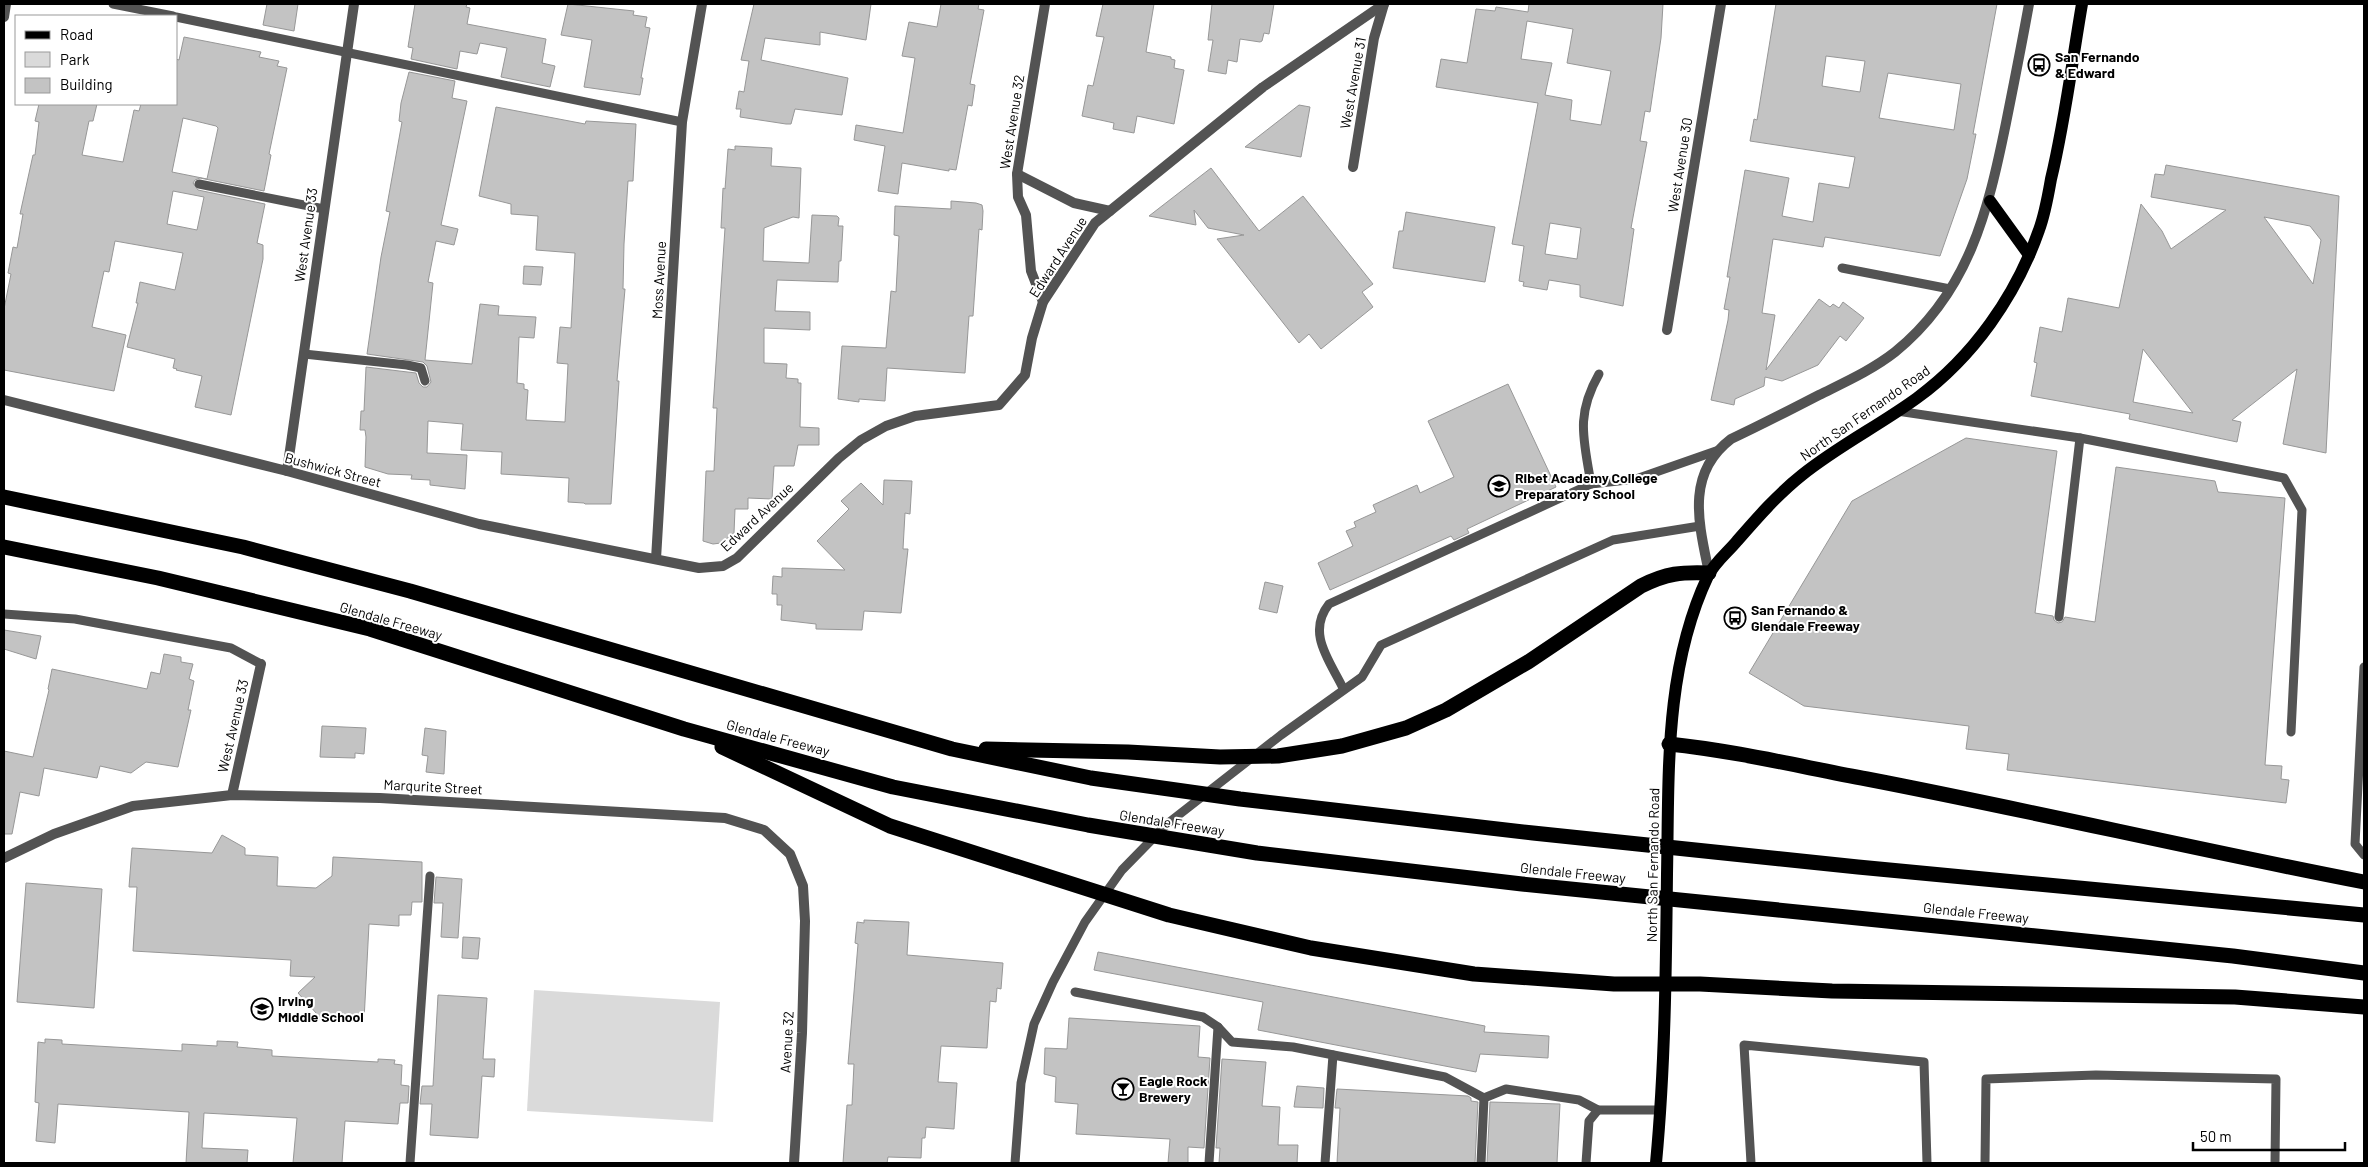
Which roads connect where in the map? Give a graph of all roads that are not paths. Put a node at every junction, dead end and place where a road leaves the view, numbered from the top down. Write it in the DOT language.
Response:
graph roads {
  1 [pos="6,4"];
  2 [pos="113,4"];
  3 [pos="354,4"];
  4 [pos="702,4"];
  5 [pos="1045,4"];
  6 [pos="1384,4"];
  7 [pos="1720,4"];
  8 [pos="2030,4"];
  9 [pos="2082,4"];
  10 [pos="165,15"];
  11 [pos="4,17"];
  12 [pos="178,18"];
  13 [pos="346,52"];
  14 [pos="682,122"];
  15 [pos="1353,167"];
  16 [pos="1017,174"];
  17 [pos="199,184"];
  18 [pos="1990,201"];
  19 [pos="324,209"];
  20 [pos="1110,211"];
  21 [pos="2029,255"];
  22 [pos="1842,268"];
  23 [pos="1950,289"];
  24 [pos="1043,302"];
  25 [pos="1667,330"];
  26 [pos="304,354"];
  27 [pos="1600,374"];
  28 [pos="425,381"];
  29 [pos="4,400"];
  30 [pos="1896,411"];
  31 [pos="2080,438"];
  32 [pos="1716,451"];
  33 [pos="287,471"];
  34 [pos="1591,484"];
  35 [pos="4,497"];
  36 [pos="1700,526"];
  37 [pos="4,547"];
  38 [pos="656,560"];
  39 [pos="1709,573"];
  40 [pos="4,614"];
  41 [pos="2059,616"];
  42 [pos="261,664"];
  43 [pos="2364,667"];
  44 [pos="1343,688"];
  45 [pos="684,729"];
  46 [pos="2291,732"];
  47 [pos="1670,744"];
  48 [pos="952,749"];
  49 [pos="232,795"];
  50 [pos="2364,855"];
  51 [pos="4,858"];
  52 [pos="430,876"];
  53 [pos="2364,882"];
  54 [pos="2364,915"];
  55 [pos="805,921"];
  56 [pos="2364,973"];
  57 [pos="1666,985"];
  58 [pos="1075,992"];
  59 [pos="2364,1007"];
  60 [pos="1218,1027"];
  61 [pos="1333,1055"];
  62 [pos="1484,1098"];
  63 [pos="1598,1110"];
  64 [pos="1661,1110"];
  65 [pos="410,1163"];
  66 [pos="794,1163"];
  67 [pos="1015,1163"];
  68 [pos="1209,1163"];
  69 [pos="1325,1163"];
  70 [pos="1481,1163"];
  71 [pos="1586,1163"];
  72 [pos="1656,1163"];
  73 [pos="1751,1163"];
  74 [pos="1927,1163"];
  75 [pos="1986,1163"];
  76 [pos="2275,1163"];
  1 -- 11 [label="street"];
  2 -- 10 [label="lane"];
  3 -- 13 [label="street, West Avenue 33"];
  4 -- 14 [label="street, Moss Avenue"];
  5 -- 16 [label="street, West Avenue 32"];
  6 -- 15 [label="street, West Avenue 31"];
  6 -- 20 [label="street, Edward Avenue"];
  7 -- 25 [label="street, West Avenue 30"];
  8 -- 18 [label="street"];
  9 -- 21 [label="main road, North San Fernando Road"];
  12 -- 13 [label="lane"];
  13 -- 14 [label="lane"];
  13 -- 19 [label="street, West Avenue 33"];
  14 -- 38 [label="street, Moss Avenue"];
  16 -- 20 [label="street"];
  16 -- 24 [label="street, West Avenue 32"];
  17 -- 19 [label="lane"];
  18 -- 21 [label="main road"];
  18 -- 23 [label="street"];
  19 -- 26 [label="street, West Avenue 33"];
  20 -- 24 [label="street, Edward Avenue"];
  21 -- 30 [label="main road, North San Fernando Road"];
  22 -- 23 [label="lane"];
  23 -- 32 [label="street"];
  24 -- 38 [label="street, Edward Avenue"];
  26 -- 28 [label="lane"];
  26 -- 33 [label="street, West Avenue 33"];
  27 -- 34 [label="lane"];
  29 -- 33 [label="street, Bushwick Street"];
  30 -- 31 [label="lane"];
  30 -- 39 [label="main road, North San Fernando Road"];
  31 -- 41 [label="lane"];
  31 -- 46 [label="lane"];
  32 -- 34 [label="lane"];
  32 -- 36 [label="street"];
  33 -- 38 [label="street, Bushwick Street"];
  34 -- 44 [label="lane"];
  35 -- 48 [label="highway"];
  36 -- 39 [label="street"];
  36 -- 44 [label="lane"];
  37 -- 45 [label="highway, Glendale Freeway"];
  39 -- 47 [label="main road, North San Fernando Road"];
  39 -- 48 [label="highway"];
  40 -- 42 [label="lane"];
  42 -- 49 [label="street, West Avenue 33"];
  43 -- 50 [label="lane"];
  44 -- 67 [label="lane"];
  45 -- 56 [label="highway, Glendale Freeway"];
  45 -- 57 [label="highway"];
  47 -- 53 [label="highway"];
  47 -- 57 [label="main road, North San Fernando Road"];
  48 -- 54 [label="highway"];
  49 -- 51 [label="street, Marqurite Street"];
  49 -- 55 [label="street, Marqurite Street"];
  52 -- 65 [label="lane"];
  55 -- 66 [label="street, Avenue 32"];
  57 -- 59 [label="highway"];
  57 -- 64 [label="main road, North San Fernando Road"];
  58 -- 60 [label="lane"];
  60 -- 61 [label="lane"];
  60 -- 68 [label="lane"];
  61 -- 62 [label="lane"];
  61 -- 69 [label="lane"];
  62 -- 63 [label="lane"];
  62 -- 70 [label="lane"];
  63 -- 64 [label="lane"];
  63 -- 71 [label="lane"];
  64 -- 72 [label="main road, North San Fernando Road"];
  73 -- 74 [label="lane"];
  75 -- 76 [label="lane"];
}
